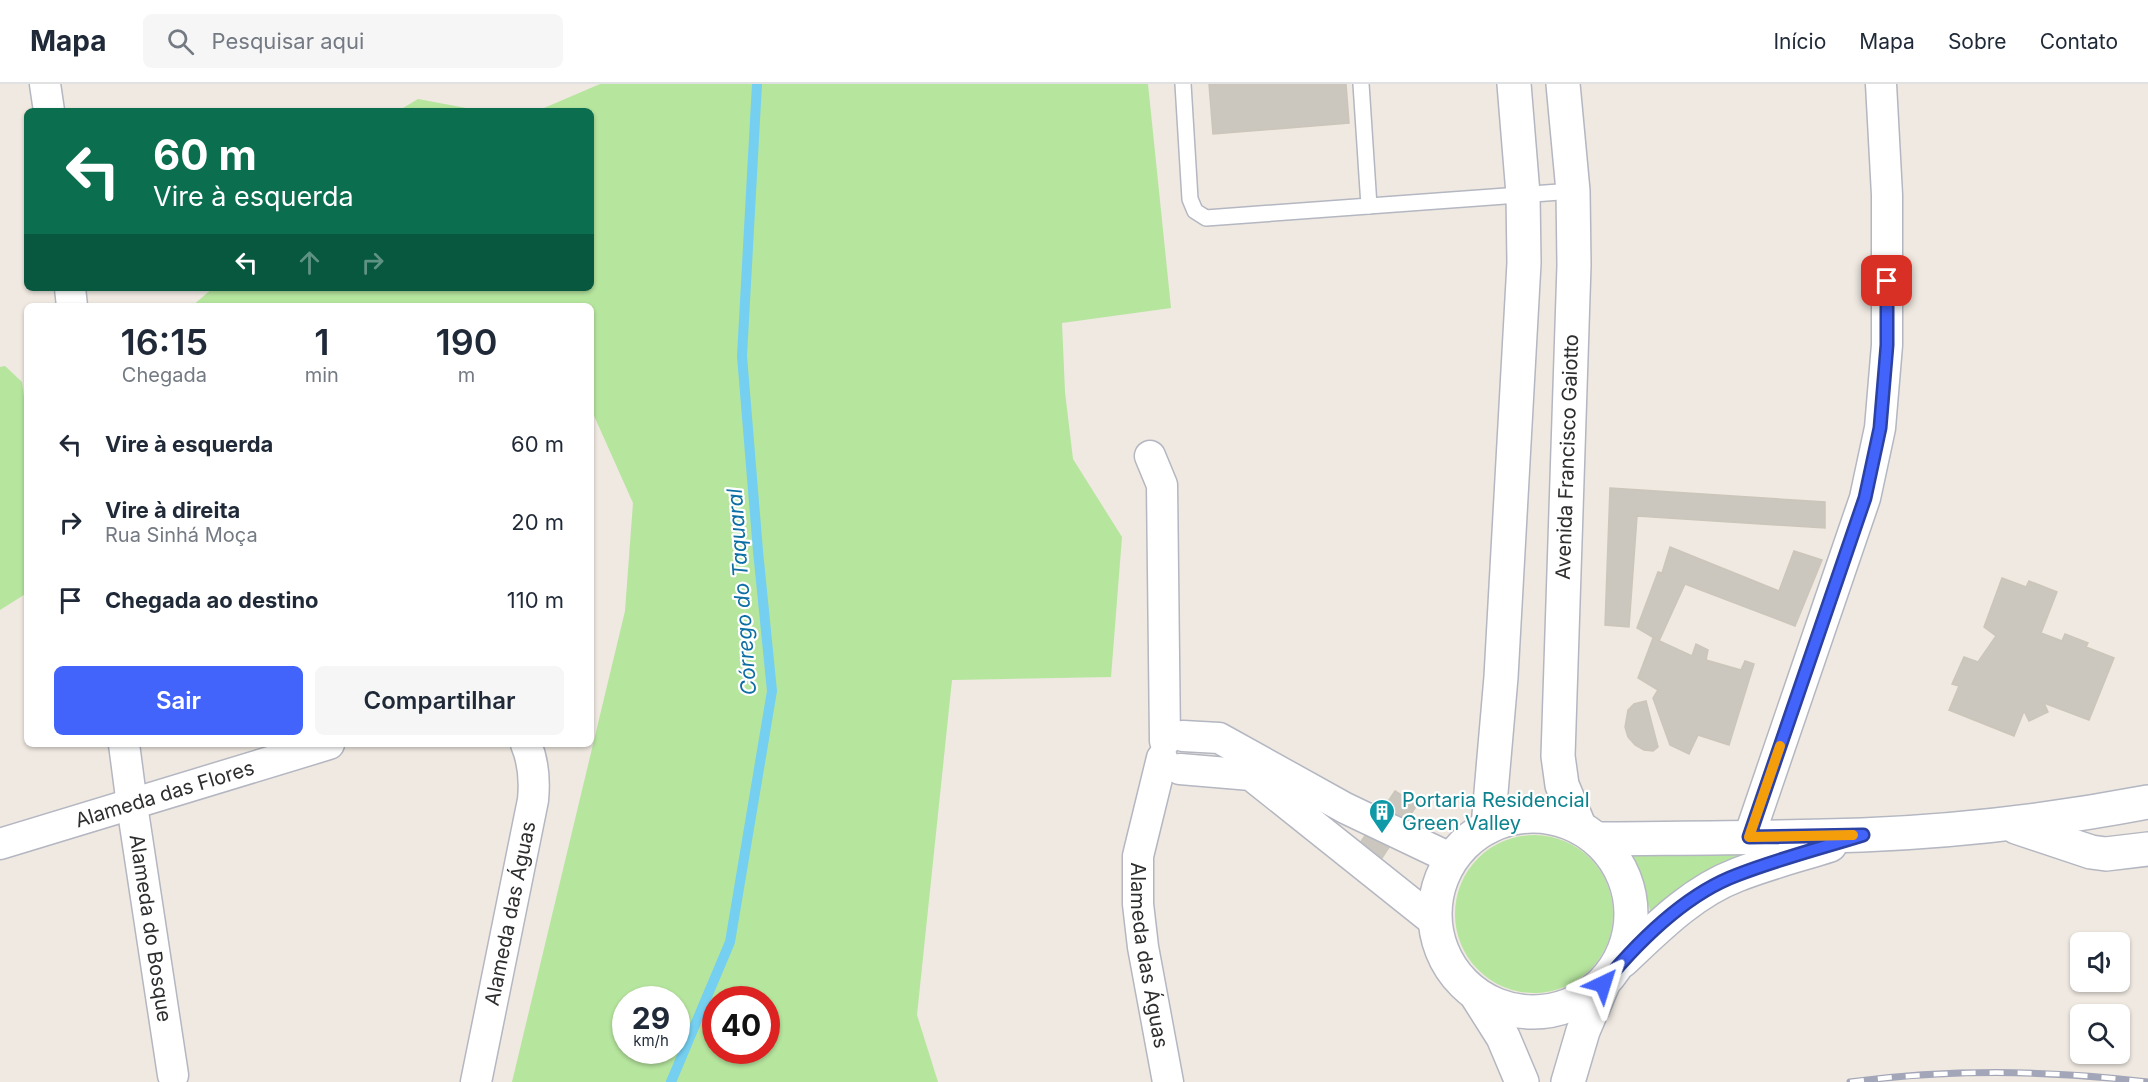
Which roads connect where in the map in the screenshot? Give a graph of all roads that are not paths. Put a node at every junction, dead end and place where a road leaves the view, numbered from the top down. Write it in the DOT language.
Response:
graph roads {
  1 [pos="45,84"];
  2 [pos="1183,84"];
  3 [pos="1361,84"];
  4 [pos="1514,84"];
  5 [pos="1563,84"];
  6 [pos="1881,84"];
  7 [pos="49,108"];
  8 [pos="1573,191"];
  9 [pos="1523,194"];
  10 [pos="1369,206"];
  11 [pos="1150,456"];
  12 [pos="124,747"];
  13 [pos="319,747"];
  14 [pos="527,747"];
  15 [pos="1173,751"];
  16 [pos="2148,802"];
  17 [pos="132,805"];
  18 [pos="2005,824"];
  19 [pos="1488,827"];
  20 [pos="1589,833"];
  21 [pos="1863,835"];
  22 [pos="1749,837"];
  23 [pos="0,844"];
  24 [pos="2148,849"];
  25 [pos="1452,859"];
  26 [pos="1434,921"];
  27 [pos="1610,975"];
  28 [pos="1477,996"];
  29 [pos="173,1075"];
  30 [pos="476,1082"];
  31 [pos="1168,1082"];
  32 [pos="1522,1082"];
  33 [pos="1568,1082"];
  1 -- 7 [label="street"];
  2 -- 10 [label="lane"];
  3 -- 10 [label="lane"];
  4 -- 9 [label="street"];
  5 -- 8 [label="street, Avenida Francisco Gaiotto"];
  6 -- 22 [label="street"];
  8 -- 9 [label="lane"];
  8 -- 20 [label="street, Avenida Francisco Gaiotto"];
  9 -- 10 [label="lane"];
  9 -- 19 [label="street"];
  11 -- 15 [label="street, Alameda das Águas"];
  12 -- 17 [label="street, Alameda do Bosque"];
  13 -- 17 [label="street, Alameda das Flores"];
  14 -- 30 [label="street, Alameda das Águas"];
  15 -- 25 [label="street"];
  15 -- 26 [label="street"];
  15 -- 31 [label="street, Alameda das Águas"];
  16 -- 18 [label="street"];
  17 -- 23 [label="street, Alameda das Flores"];
  17 -- 29 [label="street, Alameda do Bosque"];
  18 -- 21 [label="street"];
  18 -- 24 [label="street"];
  19 -- 20 [label="street"];
  19 -- 25 [label="street"];
  20 -- 22 [label="street"];
  20 -- 27 [label="street"];
  21 -- 22 [label="street"];
  21 -- 27 [label="street"];
  25 -- 26 [label="street"];
  26 -- 28 [label="street"];
  27 -- 28 [label="street"];
  27 -- 33 [label="street"];
  28 -- 32 [label="street"];
}
